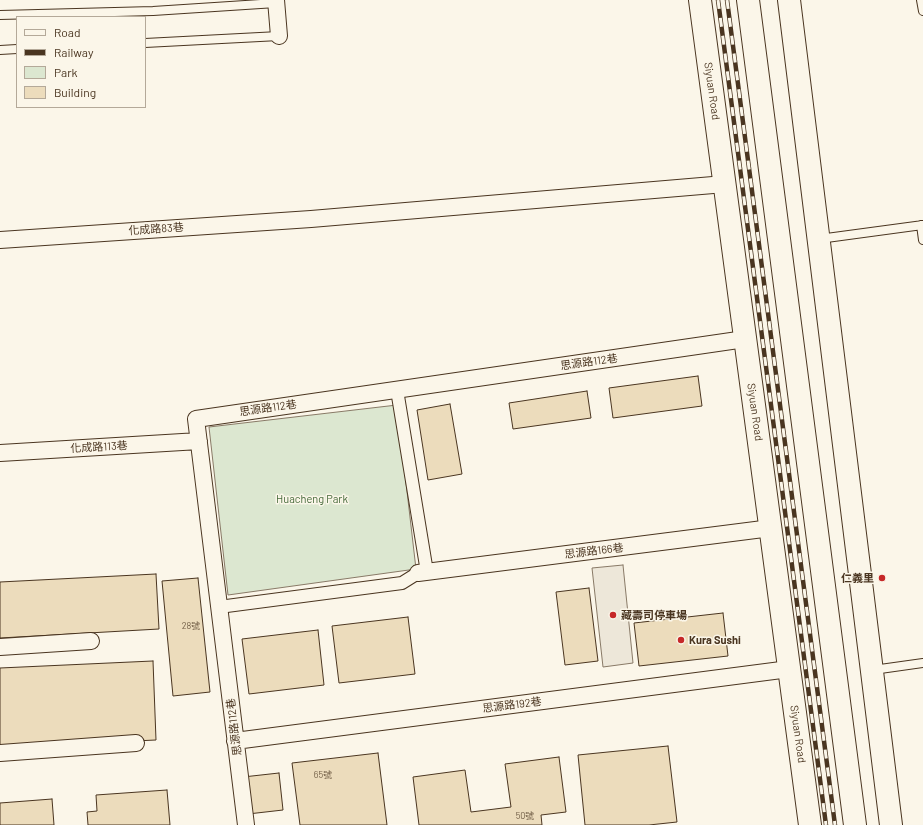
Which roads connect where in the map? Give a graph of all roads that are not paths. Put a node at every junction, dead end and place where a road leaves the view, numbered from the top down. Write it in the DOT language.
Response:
graph roads {
  1 [pos="700,0"];
  2 [pos="748,0"];
  3 [pos="789,0"];
  4 [pos="921,0"];
  5 [pos="276,2"];
  6 [pos="923,11"];
  7 [pos="0,15"];
  8 [pos="279,36"];
  9 [pos="146,43"];
  10 [pos="16,49"];
  11 [pos="0,50"];
  12 [pos="725,184"];
  13 [pos="922,225"];
  14 [pos="818,239"];
  15 [pos="0,240"];
  16 [pos="923,240"];
  17 [pos="745,339"];
  18 [pos="398,390"];
  19 [pos="199,441"];
  20 [pos="0,453"];
  21 [pos="771,528"];
  22 [pos="423,572"];
  23 [pos="219,607"];
  24 [pos="91,641"];
  25 [pos="0,647"];
  26 [pos="923,664"];
  27 [pos="789,669"];
  28 [pos="872,670"];
  29 [pos="235,740"];
  30 [pos="136,743"];
  31 [pos="0,753"];
  32 [pos="246,825"];
  33 [pos="810,825"];
  34 [pos="855,825"];
  35 [pos="891,825"];
  1 -- 12 [label="main road, Siyuan Road"];
  2 -- 34 [label="main road"];
  3 -- 14 [label="main road"];
  4 -- 6 [label="lane"];
  5 -- 7 [label="lane"];
  5 -- 8 [label="street"];
  8 -- 9 [label="lane"];
  10 -- 11 [label="lane"];
  12 -- 15 [label="street, 化成路83巷"];
  12 -- 17 [label="main road, Siyuan Road"];
  13 -- 14 [label="lane"];
  13 -- 16 [label="lane"];
  14 -- 28 [label="main road"];
  17 -- 18 [label="street, 思源路112巷"];
  17 -- 21 [label="main road, Siyuan Road"];
  18 -- 19 [label="street, 思源路112巷"];
  18 -- 22 [label="street"];
  19 -- 20 [label="street, 化成路113巷"];
  19 -- 23 [label="street, 思源路112巷"];
  21 -- 22 [label="street, 思源路166巷"];
  21 -- 27 [label="main road, Siyuan Road"];
  22 -- 23 [label="street"];
  23 -- 29 [label="street, 思源路112巷"];
  24 -- 25 [label="street"];
  26 -- 28 [label="lane"];
  27 -- 29 [label="street, 思源路192巷"];
  27 -- 33 [label="main road, Siyuan Road"];
  28 -- 35 [label="main road"];
  29 -- 32 [label="street, 思源路112巷"];
  30 -- 31 [label="street"];
}
